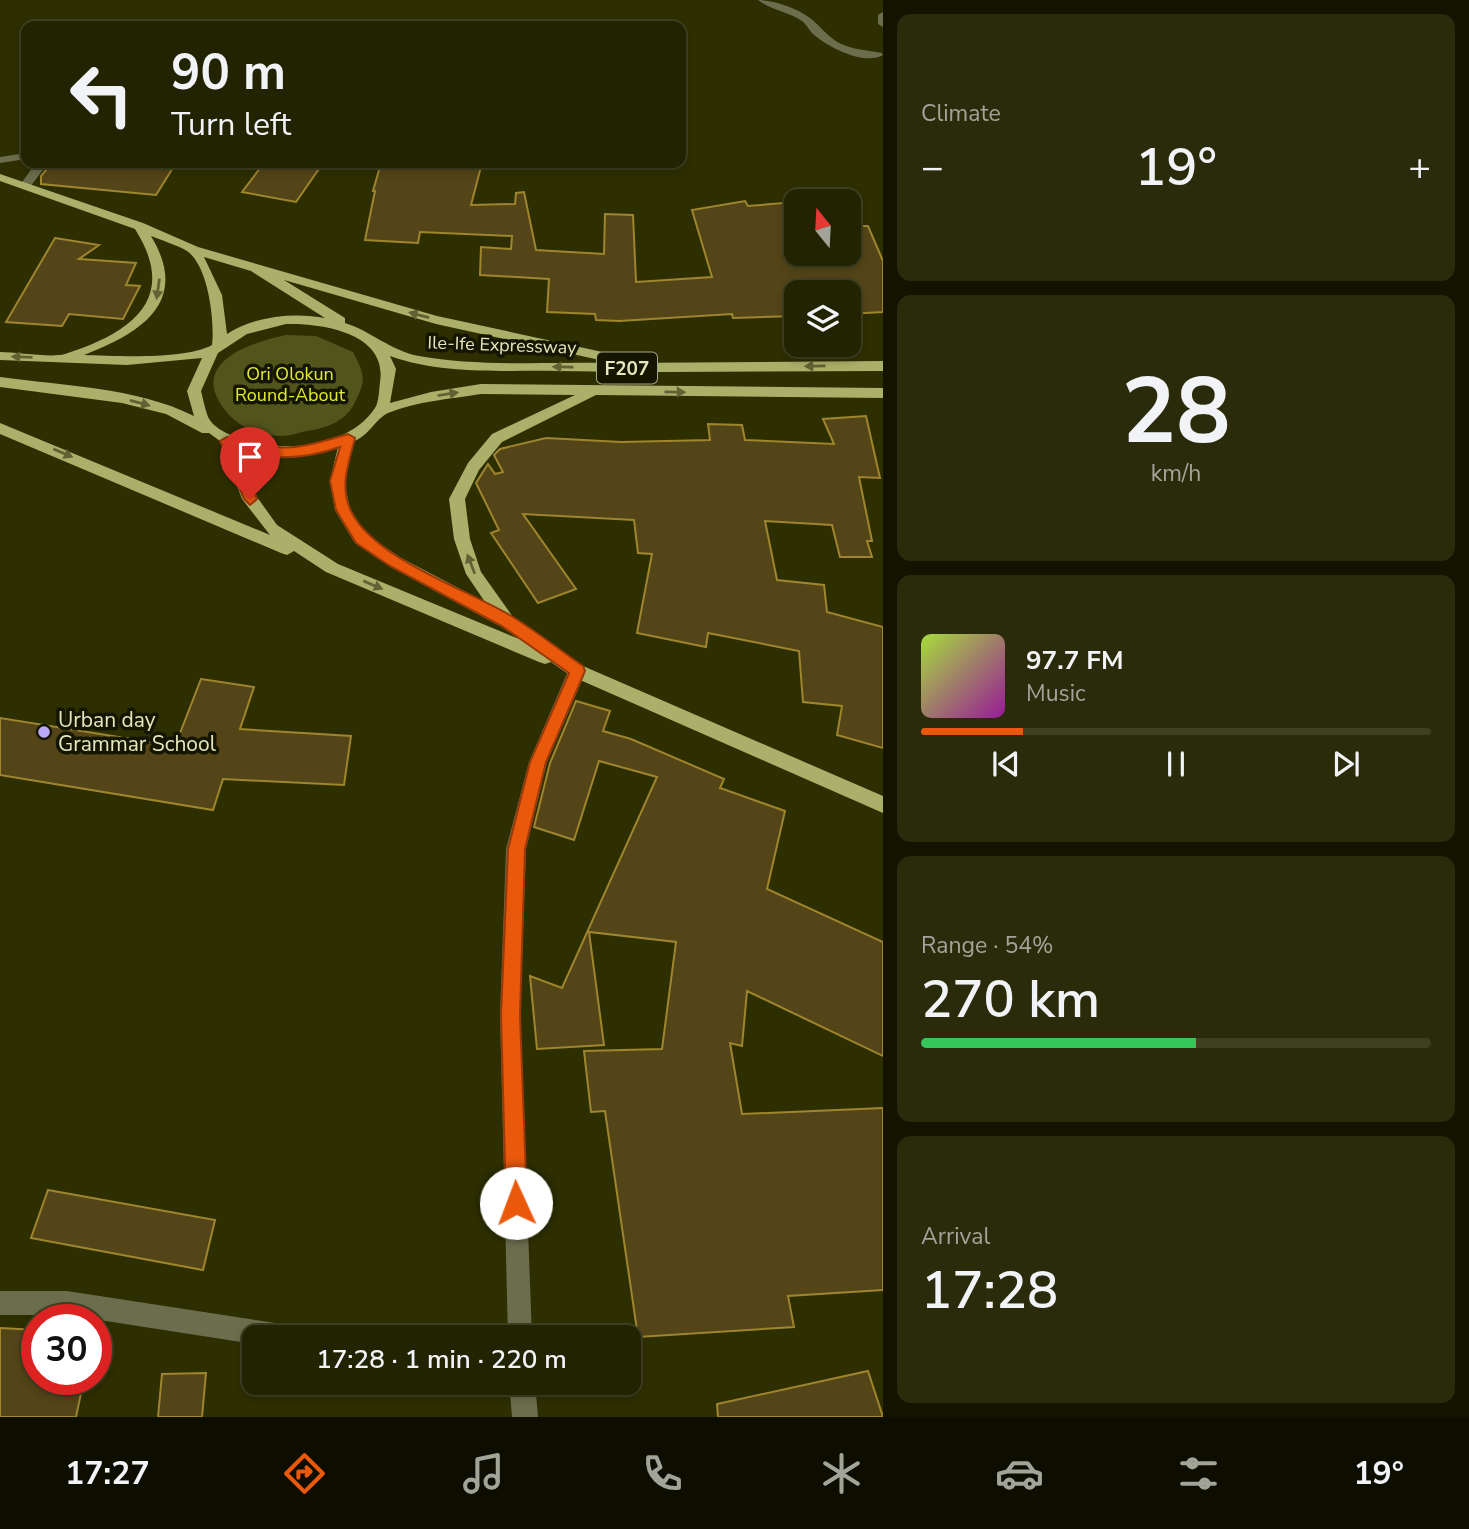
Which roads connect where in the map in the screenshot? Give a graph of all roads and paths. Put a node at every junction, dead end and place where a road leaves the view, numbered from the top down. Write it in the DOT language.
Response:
graph roads {
  1 [pos="763,0"];
  2 [pos="883,15"];
  3 [pos="883,24"];
  4 [pos="881,56"];
  5 [pos="21,156"];
  6 [pos="0,160"];
  7 [pos="38,168"];
  8 [pos="0,177"];
  9 [pos="26,185"];
  10 [pos="139,226"];
  11 [pos="194,250"];
  12 [pos="255,268"];
  13 [pos="350,329"];
  14 [pos="375,344"];
  15 [pos="215,348"];
  16 [pos="493,350"];
  17 [pos="0,356"];
  18 [pos="65,358"];
  19 [pos="883,366"];
  20 [pos="653,368"];
  21 [pos="0,382"];
  22 [pos="596,390"];
  23 [pos="883,393"];
  24 [pos="382,410"];
  25 [pos="0,428"];
  26 [pos="211,431"];
  27 [pos="348,438"];
  28 [pos="227,441"];
  29 [pos="332,568"];
  30 [pos="508,621"];
  31 [pos="577,671"];
  32 [pos="883,804"];
  33 [pos="0,1303"];
  34 [pos="520,1325"];
  35 [pos="242,1330"];
  36 [pos="523,1395"];
  37 [pos="525,1417"];
  1 -- 4 [label="street"];
  2 -- 3 [label="street"];
  5 -- 6 [label="street"];
  7 -- 9 [label="street"];
  8 -- 9 [label="main road"];
  9 -- 10 [label="main road"];
  10 -- 11 [label="main road"];
  10 -- 18 [label="main road, one-way"];
  11 -- 12 [label="main road"];
  11 -- 15 [label="main road"];
  12 -- 13 [label="main road"];
  16 -- 12 [label="main road, one-way"];
  13 -- 14 [label="main road, F207"];
  13 -- 15 [label="main road, F207"];
  14 -- 16 [label="main road, Ile-Ife Expressway / F207"];
  14 -- 24 [label="main road"];
  15 -- 18 [label="main road, F207"];
  15 -- 26 [label="main road, F207"];
  20 -- 16 [label="main road, Ile-Ife Expressway / F207, one-way"];
  16 -- 20 [label="main road"];
  18 -- 17 [label="main road, F207, one-way"];
  19 -- 20 [label="main road, Ile-Ife Expressway / F207, one-way"];
  21 -- 26 [label="main road, F207, one-way"];
  22 -- 23 [label="main road, F207, one-way"];
  24 -- 22 [label="main road, F207, one-way"];
  30 -- 22 [label="main road, one-way"];
  24 -- 27 [label="main road, F207"];
  25 -- 29 [label="main road, one-way"];
  26 -- 28 [label="main road, F207"];
  27 -- 28 [label="main road, F207"];
  27 -- 30 [label="main road"];
  28 -- 29 [label="main road"];
  29 -- 31 [label="main road, one-way"];
  30 -- 31 [label="main road"];
  31 -- 32 [label="main road"];
  31 -- 34 [label="street"];
  33 -- 35 [label="street"];
  36 -- 37 [label="street"];
}
